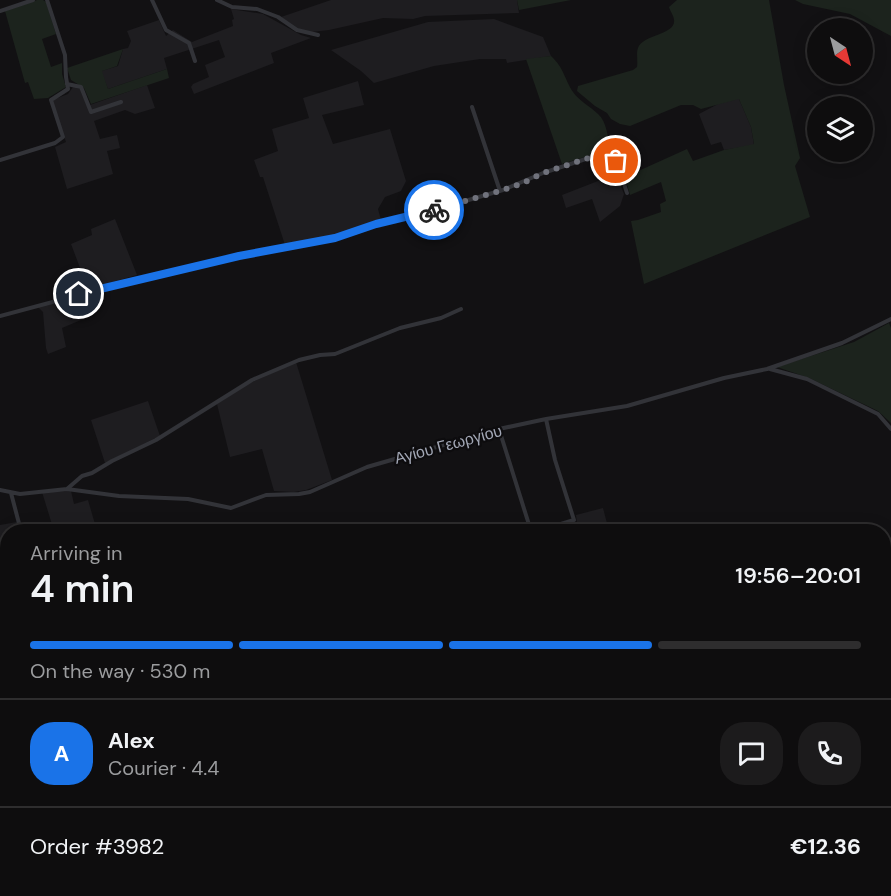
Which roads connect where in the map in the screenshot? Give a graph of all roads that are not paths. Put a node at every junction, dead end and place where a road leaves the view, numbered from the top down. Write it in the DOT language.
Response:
graph roads {
  1 [pos="33,0"];
  2 [pos="47,0"];
  3 [pos="152,0"];
  4 [pos="217,0"];
  5 [pos="0,11"];
  6 [pos="318,35"];
  7 [pos="195,61"];
  8 [pos="67,84"];
  9 [pos="121,102"];
  10 [pos="472,107"];
  11 [pos="0,160"];
  12 [pos="500,191"];
  13 [pos="627,193"];
  14 [pos="460,309"];
  15 [pos="0,316"];
  16 [pos="891,320"];
  17 [pos="767,369"];
  18 [pos="546,419"];
  19 [pos="499,429"];
  20 [pos="891,429"];
  21 [pos="67,489"];
  22 [pos="0,490"];
  23 [pos="12,493"];
  24 [pos="19,524"];
  25 [pos="529,524"];
  26 [pos="561,524"];
  1 -- 5 [label="street"];
  2 -- 8 [label="street"];
  3 -- 7 [label="street"];
  4 -- 6 [label="street"];
  8 -- 9 [label="street"];
  8 -- 11 [label="street"];
  10 -- 12 [label="street"];
  12 -- 13 [label="street"];
  12 -- 15 [label="street"];
  14 -- 21 [label="street"];
  16 -- 17 [label="street, Αγίου Γεωργίου"];
  17 -- 18 [label="street, Αγίου Γεωργίου"];
  17 -- 20 [label="street"];
  18 -- 19 [label="street, Αγίου Γεωργίου"];
  18 -- 26 [label="street"];
  19 -- 21 [label="street, Αγίου Γεωργίου"];
  19 -- 25 [label="street"];
  21 -- 23 [label="street, Αγίου Γεωργίου"];
  22 -- 23 [label="street, Αγίου Γεωργίου"];
  23 -- 24 [label="street"];
}
